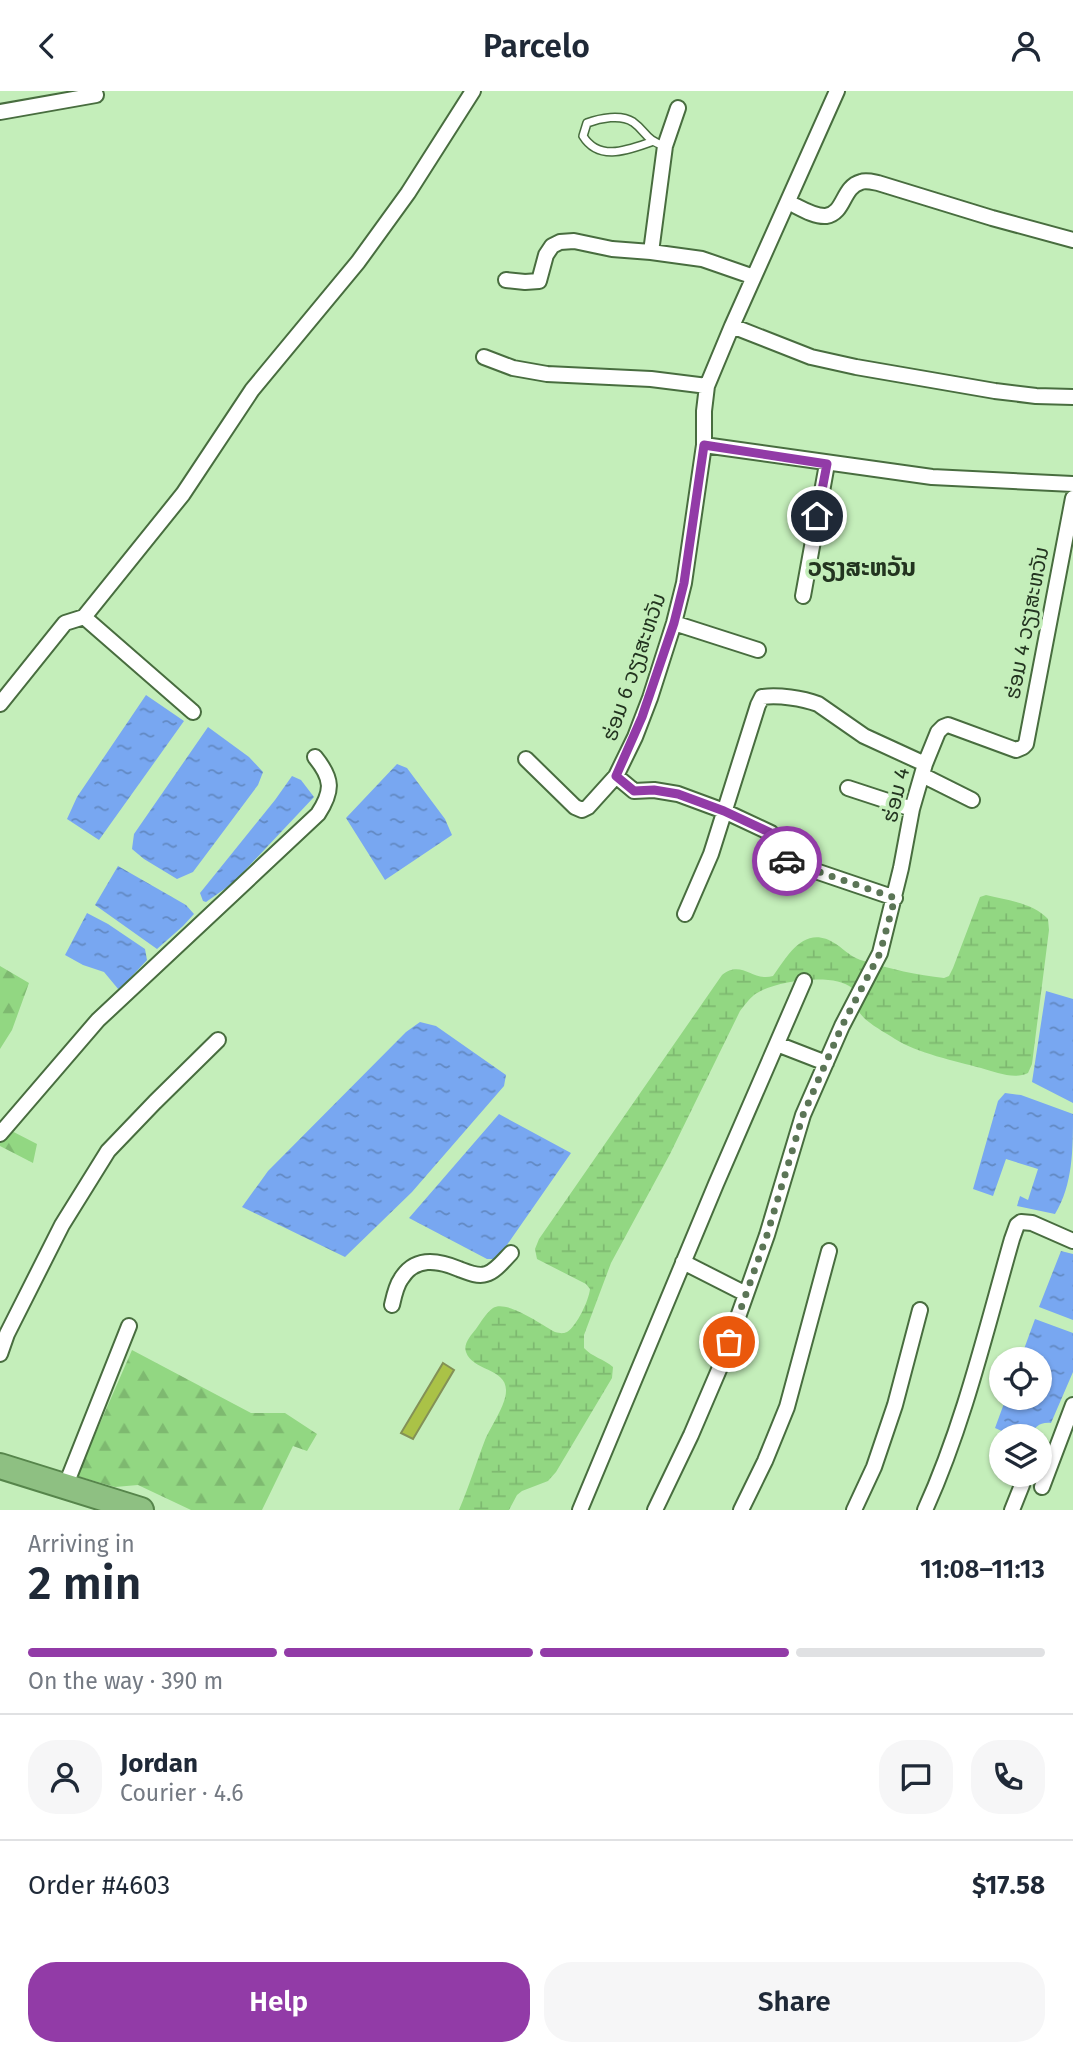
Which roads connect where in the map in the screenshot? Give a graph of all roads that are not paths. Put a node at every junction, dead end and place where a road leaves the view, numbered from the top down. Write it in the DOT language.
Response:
graph roads {
  1 [pos="473,91"];
  2 [pos="837,91"];
  3 [pos="96,95"];
  4 [pos="678,108"];
  5 [pos="0,111"];
  6 [pos="658,144"];
  7 [pos="788,202"];
  8 [pos="1073,240"];
  9 [pos="651,252"];
  10 [pos="754,277"];
  11 [pos="506,280"];
  12 [pos="732,326"];
  13 [pos="484,357"];
  14 [pos="707,386"];
  15 [pos="1073,397"];
  16 [pos="704,445"];
  17 [pos="827,464"];
  18 [pos="1073,484"];
  19 [pos="1073,498"];
  20 [pos="803,596"];
  21 [pos="84,617"];
  22 [pos="674,623"];
  23 [pos="758,650"];
  24 [pos="0,704"];
  25 [pos="193,712"];
  26 [pos="1016,750"];
  27 [pos="315,757"];
  28 [pos="526,759"];
  29 [pos="924,769"];
  30 [pos="616,776"];
  31 [pos="848,788"];
  32 [pos="972,800"];
  33 [pos="912,809"];
  34 [pos="724,811"];
  35 [pos="895,898"];
  36 [pos="685,914"];
  37 [pos="804,981"];
  38 [pos="218,1040"];
  39 [pos="777,1044"];
  40 [pos="826,1063"];
  41 [pos="0,1134"];
  42 [pos="1073,1241"];
  43 [pos="829,1251"];
  44 [pos="511,1253"];
  45 [pos="683,1262"];
  46 [pos="746,1294"];
  47 [pos="392,1304"];
  48 [pos="920,1310"];
  49 [pos="129,1326"];
  50 [pos="0,1353"];
  51 [pos="1073,1405"];
  52 [pos="1052,1461"];
  53 [pos="0,1466"];
  54 [pos="65,1487"];
  55 [pos="1021,1487"];
  56 [pos="141,1510"];
  57 [pos="580,1510"];
  58 [pos="655,1510"];
  59 [pos="741,1510"];
  60 [pos="854,1510"];
  61 [pos="925,1510"];
  62 [pos="1012,1510"];
  1 -- 21 [label="street"];
  2 -- 7 [label="street, ຮ່ອມ 6 ວຽງສະຫວັນ"];
  3 -- 5 [label="street"];
  4 -- 6 [label="street"];
  6 -- 6 [label="lane"];
  6 -- 9 [label="street"];
  7 -- 8 [label="street"];
  7 -- 10 [label="street, ຮ່ອມ 6 ວຽງສະຫວັນ"];
  9 -- 10 [label="street"];
  9 -- 11 [label="street"];
  10 -- 12 [label="street, ຮ່ອມ 6 ວຽງສະຫວັນ"];
  12 -- 14 [label="street, ຮ່ອມ 6 ວຽງສະຫວັນ"];
  12 -- 15 [label="street"];
  13 -- 14 [label="street"];
  14 -- 16 [label="street, ຮ່ອມ 6 ວຽງສະຫວັນ"];
  16 -- 17 [label="street"];
  16 -- 22 [label="street, ຮ່ອມ 6 ວຽງສະຫວັນ"];
  17 -- 18 [label="street"];
  17 -- 20 [label="street"];
  19 -- 26 [label="street, ຮ່ອມ 4 ວຽງສະຫວັນ"];
  21 -- 24 [label="street"];
  21 -- 25 [label="street"];
  22 -- 23 [label="street"];
  22 -- 30 [label="street, ຮ່ອມ 6 ວຽງສະຫວັນ"];
  26 -- 29 [label="street, ຮ່ອມ 4"];
  27 -- 41 [label="street"];
  28 -- 30 [label="street, ຮ່ອມ 6 ວຽງສະຫວັນ"];
  29 -- 32 [label="street"];
  29 -- 33 [label="street, ຮ່ອມ 4"];
  29 -- 34 [label="street"];
  30 -- 34 [label="street"];
  31 -- 33 [label="street"];
  33 -- 35 [label="street, ຮ່ອມ 4"];
  34 -- 35 [label="street"];
  34 -- 36 [label="street"];
  35 -- 40 [label="street, ຮ່ອມ 4"];
  37 -- 39 [label="street"];
  38 -- 50 [label="street"];
  39 -- 40 [label="street"];
  39 -- 45 [label="street"];
  40 -- 46 [label="street, ຮ່ອມ 4"];
  42 -- 61 [label="street"];
  43 -- 59 [label="street"];
  44 -- 47 [label="street"];
  45 -- 46 [label="street"];
  45 -- 57 [label="street"];
  46 -- 58 [label="street, ຮ່ອມ 4"];
  48 -- 60 [label="street"];
  49 -- 54 [label="street"];
  51 -- 52 [label="street"];
  53 -- 54 [label="highway"];
  54 -- 56 [label="highway"];
  55 -- 62 [label="street"];
}
